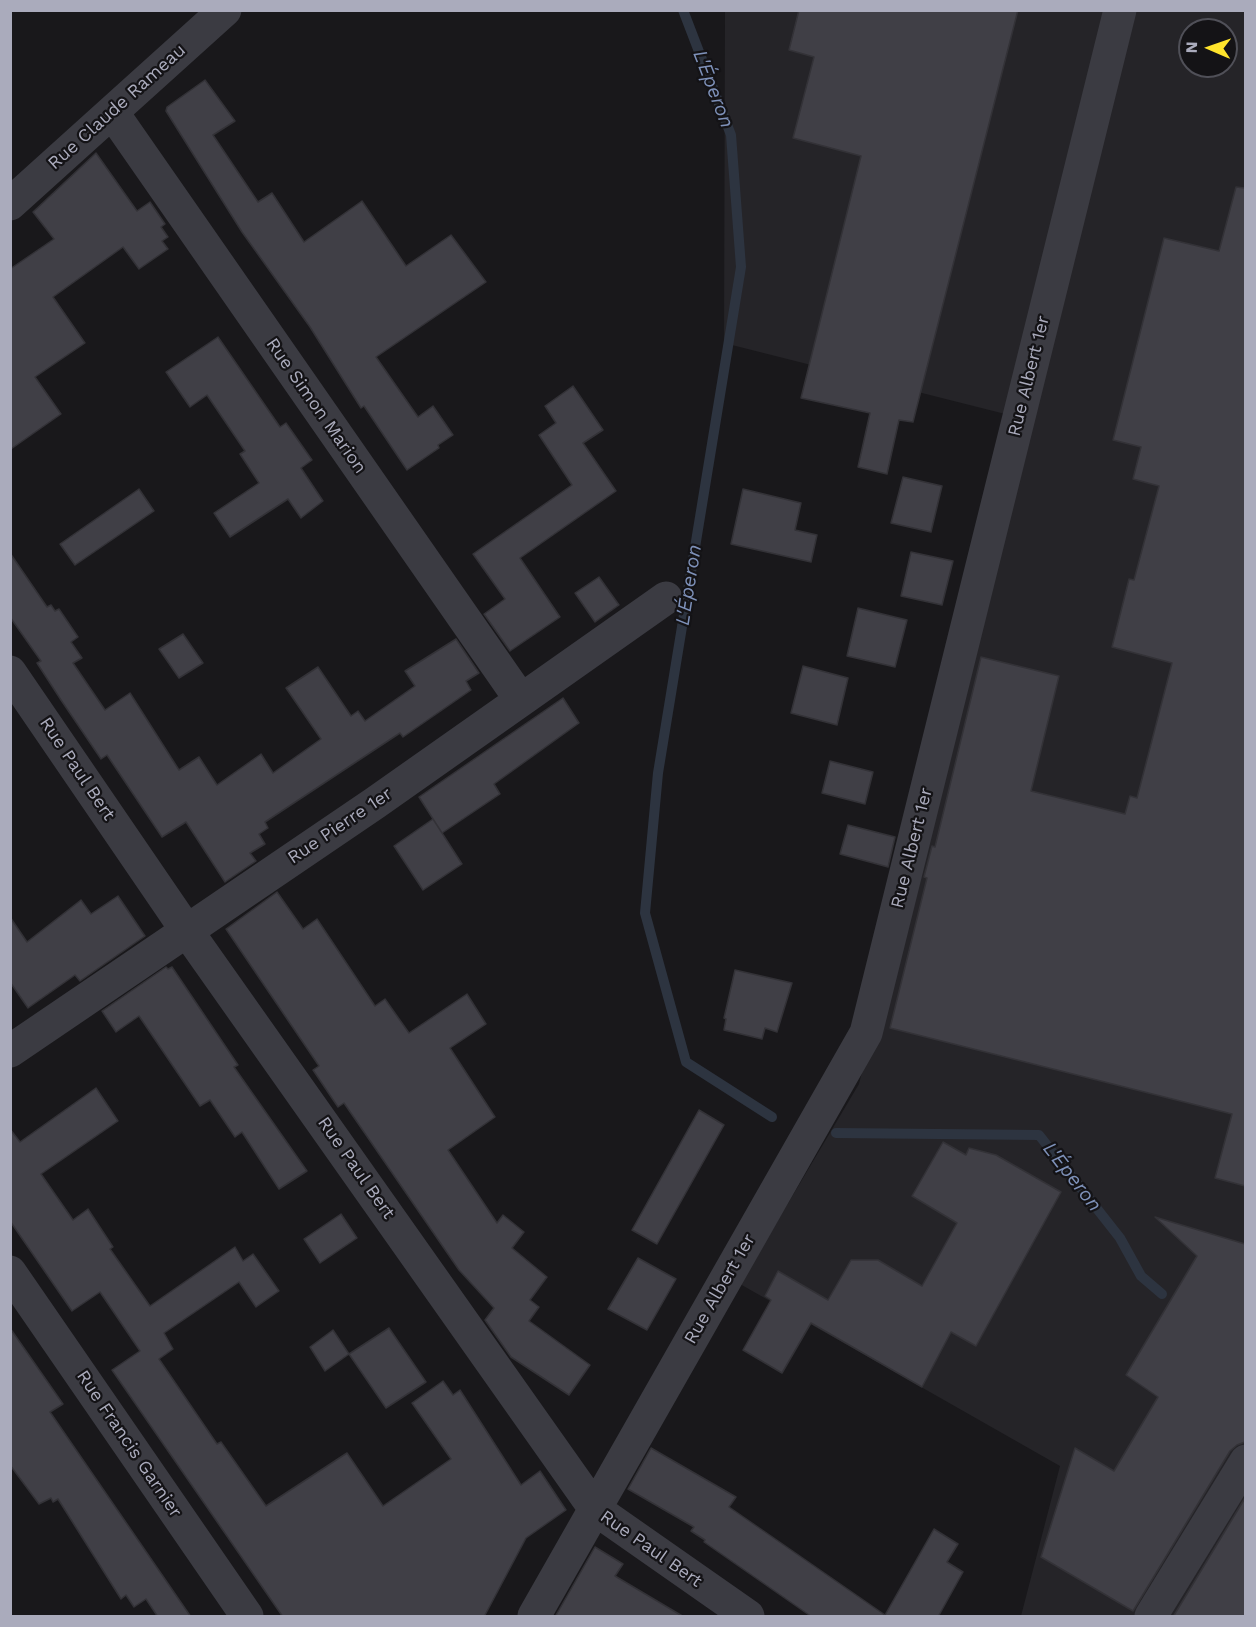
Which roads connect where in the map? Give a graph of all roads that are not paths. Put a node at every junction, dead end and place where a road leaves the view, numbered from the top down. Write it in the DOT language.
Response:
graph roads {
  1 [pos="225,10"];
  2 [pos="1120,10"];
  3 [pos="112,112"];
  4 [pos="10,204"];
  5 [pos="666,598"];
  6 [pos="10,672"];
  7 [pos="521,700"];
  8 [pos="187,930"];
  9 [pos="10,1051"];
  10 [pos="10,1272"];
  11 [pos="1245,1461"];
  12 [pos="595,1509"];
  13 [pos="247,1617"];
  14 [pos="534,1617"];
  15 [pos="748,1617"];
  16 [pos="1150,1617"];
  1 -- 3 [label="street, Rue Claude Rameau"];
  2 -- 12 [label="street, Rue Albert 1er"];
  3 -- 4 [label="street, Rue Claude Rameau"];
  3 -- 7 [label="street, Rue Simon Marion"];
  5 -- 7 [label="street, Rue Pierre 1er"];
  6 -- 8 [label="street, Rue Paul Bert"];
  7 -- 8 [label="street, Rue Pierre 1er"];
  8 -- 9 [label="street, Rue Pierre 1er"];
  8 -- 12 [label="street, Rue Paul Bert"];
  10 -- 13 [label="street, Rue Francis Garnier"];
  11 -- 16 [label="street"];
  12 -- 14 [label="street, Rue Albert 1er"];
  12 -- 15 [label="street, Rue Paul Bert"];
}
